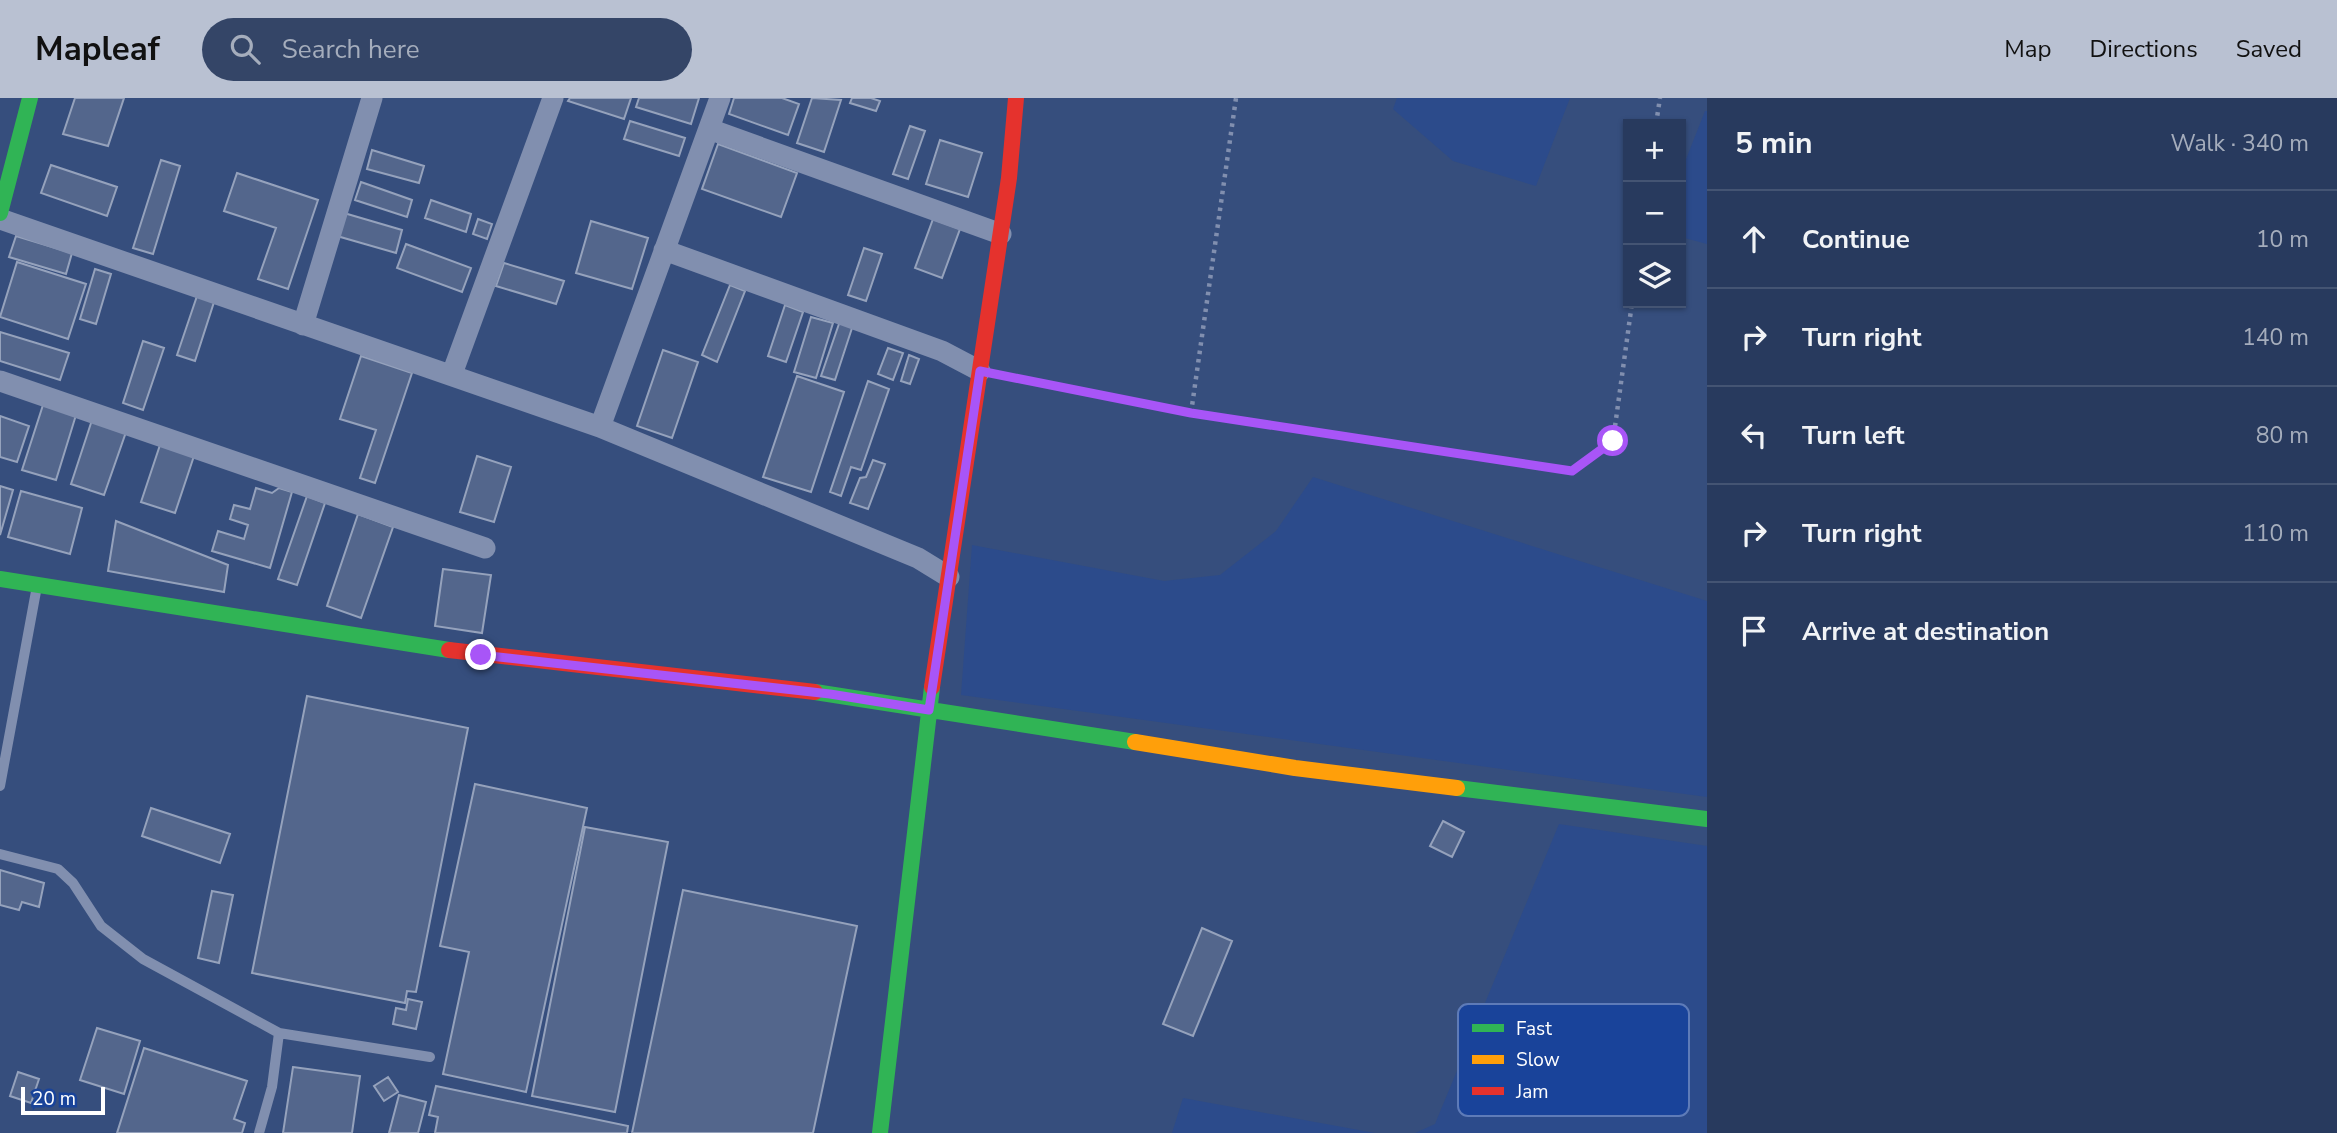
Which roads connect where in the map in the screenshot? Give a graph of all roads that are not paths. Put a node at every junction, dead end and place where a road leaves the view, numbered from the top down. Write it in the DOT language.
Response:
graph roads {
  1 [pos="30,98"];
  2 [pos="372,98"];
  3 [pos="553,98"];
  4 [pos="720,98"];
  5 [pos="1014,99"];
  6 [pos="709,129"];
  7 [pos="0,213"];
  8 [pos="0,219"];
  9 [pos="1001,234"];
  10 [pos="664,250"];
  11 [pos="303,325"];
  12 [pos="980,371"];
  13 [pos="452,374"];
  14 [pos="0,381"];
  15 [pos="600,427"];
  16 [pos="485,548"];
  17 [pos="949,577"];
  18 [pos="0,579"];
  19 [pos="37,585"];
  20 [pos="929,710"];
  21 [pos="0,786"];
  22 [pos="1707,819"];
  23 [pos="0,854"];
  24 [pos="279,1033"];
  25 [pos="430,1057"];
  26 [pos="260,1133"];
  27 [pos="880,1133"];
  1 -- 7 [label="street"];
  2 -- 11 [label="street"];
  3 -- 13 [label="street"];
  4 -- 6 [label="street"];
  5 -- 9 [label="street"];
  6 -- 9 [label="street"];
  6 -- 10 [label="street"];
  8 -- 11 [label="street"];
  9 -- 12 [label="street"];
  10 -- 12 [label="street"];
  10 -- 15 [label="street"];
  11 -- 13 [label="street"];
  12 -- 17 [label="street"];
  13 -- 15 [label="street"];
  14 -- 16 [label="street"];
  15 -- 17 [label="street"];
  17 -- 20 [label="street"];
  18 -- 19 [label="street"];
  19 -- 20 [label="street"];
  19 -- 21 [label="lane"];
  20 -- 22 [label="street"];
  20 -- 27 [label="street"];
  23 -- 24 [label="lane"];
  24 -- 25 [label="lane"];
  24 -- 26 [label="lane"];
}
